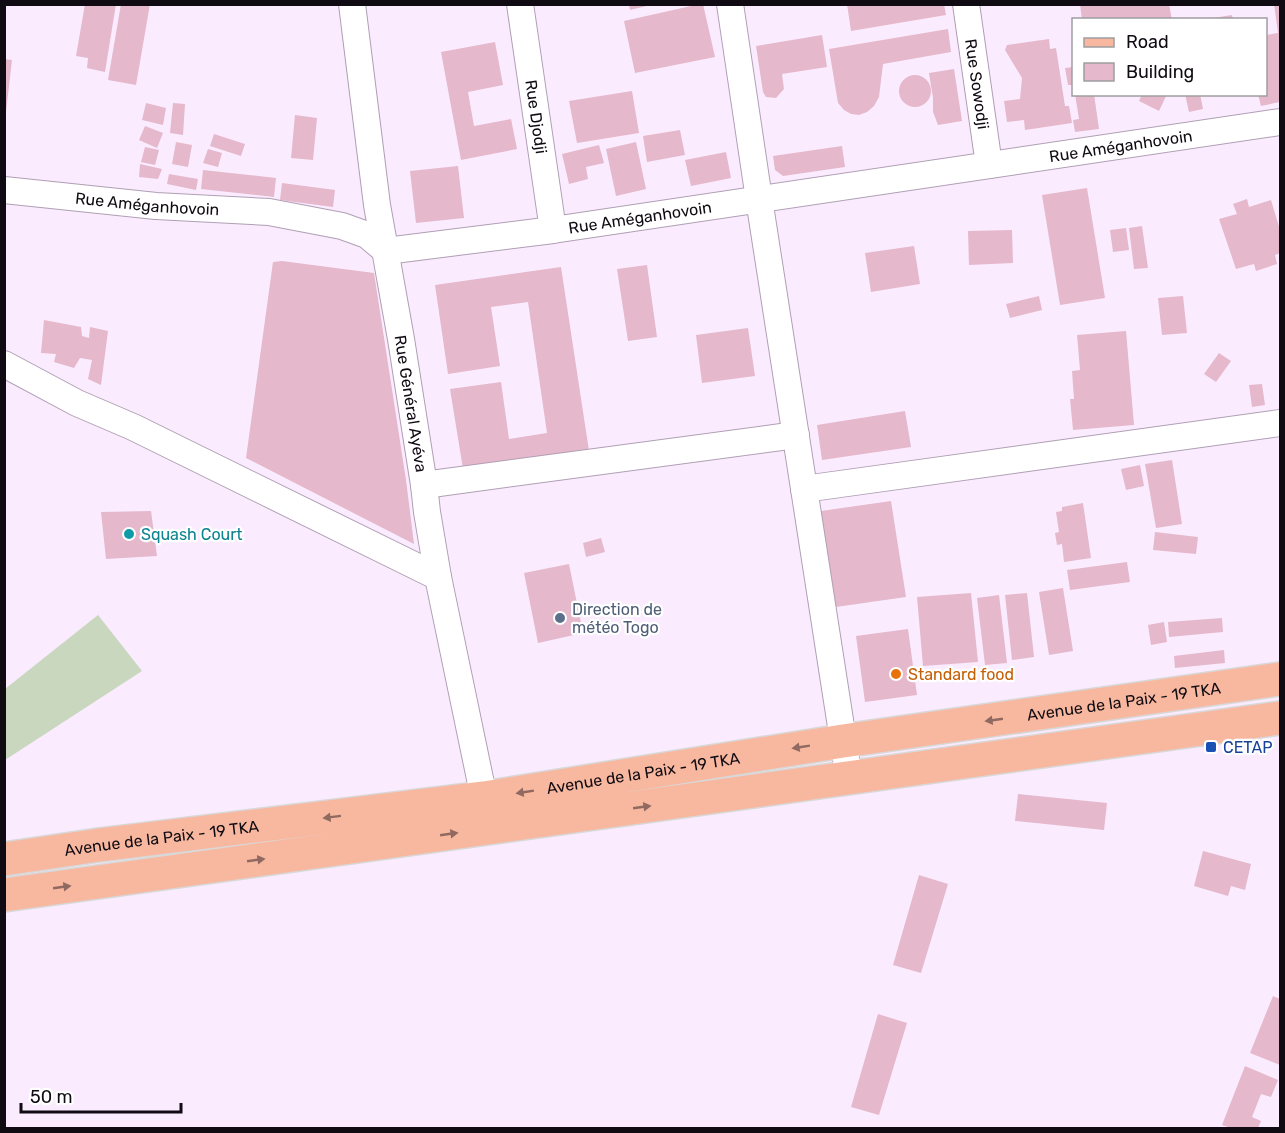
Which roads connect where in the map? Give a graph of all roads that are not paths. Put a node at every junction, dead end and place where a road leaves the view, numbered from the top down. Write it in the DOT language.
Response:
graph roads {
  1 [pos="352,4"];
  2 [pos="520,4"];
  3 [pos="730,4"];
  4 [pos="966,4"];
  5 [pos="1281,122"];
  6 [pos="989,165"];
  7 [pos="4,190"];
  8 [pos="759,199"];
  9 [pos="553,230"];
  10 [pos="386,251"];
  11 [pos="4,364"];
  12 [pos="1281,423"];
  13 [pos="796,435"];
  14 [pos="424,485"];
  15 [pos="804,489"];
  16 [pos="438,577"];
  17 [pos="1281,679"];
  18 [pos="1281,718"];
  19 [pos="843,741"];
  20 [pos="849,778"];
  21 [pos="484,798"];
  22 [pos="4,859"];
  23 [pos="4,895"];
  1 -- 10 [label="street, Rue Général Ayéva"];
  2 -- 9 [label="street, Rue Djodji"];
  3 -- 8 [label="street"];
  4 -- 6 [label="street, Rue Sowodji"];
  5 -- 6 [label="street, Rue Améganhovoin"];
  6 -- 8 [label="street, Rue Améganhovoin"];
  7 -- 10 [label="street, Rue Améganhovoin"];
  8 -- 9 [label="street, Rue Améganhovoin"];
  8 -- 13 [label="street"];
  9 -- 10 [label="street, Rue Améganhovoin"];
  10 -- 14 [label="street, Rue Général Ayéva"];
  11 -- 16 [label="street"];
  12 -- 15 [label="street"];
  13 -- 14 [label="street"];
  13 -- 15 [label="street"];
  14 -- 16 [label="street, Rue Général Ayéva"];
  15 -- 19 [label="street"];
  16 -- 21 [label="street, Rue Général Ayéva"];
  17 -- 19 [label="main road, Avenue de la Paix - 19 TKA, one-way"];
  18 -- 20 [label="main road, Avenue de la Paix - 19 TKA"];
  19 -- 20 [label="street"];
  19 -- 21 [label="main road, Avenue de la Paix - 19 TKA, one-way"];
  23 -- 20 [label="main road, Avenue de la Paix - 19 TKA, one-way"];
  21 -- 22 [label="main road, Avenue de la Paix - 19 TKA, one-way"];
}
